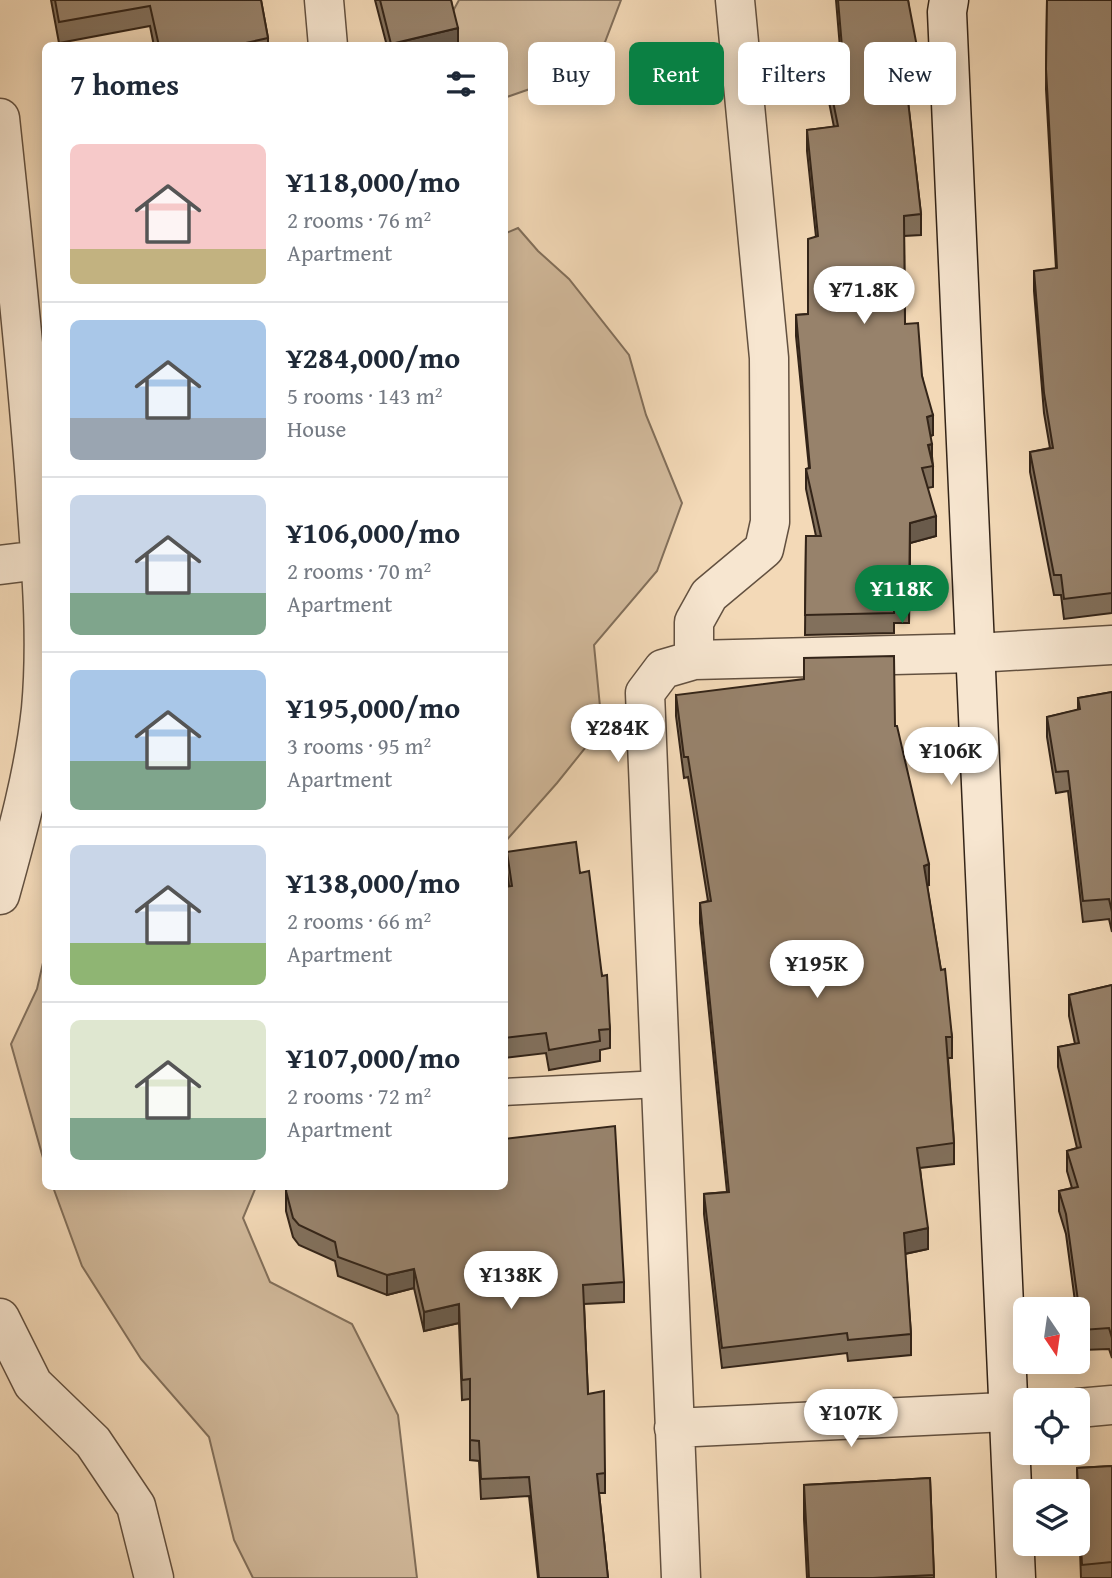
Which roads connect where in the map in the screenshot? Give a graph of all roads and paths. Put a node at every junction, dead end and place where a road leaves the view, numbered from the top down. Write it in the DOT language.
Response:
graph roads {
  1 [pos="324,0"];
  2 [pos="735,0"];
  3 [pos="949,0"];
  4 [pos="328,42"];
  5 [pos="0,118"];
  6 [pos="23,334"];
  7 [pos="40,560"];
  8 [pos="0,565"];
  9 [pos="42,596"];
  10 [pos="1112,645"];
  11 [pos="975,653"];
  12 [pos="694,660"];
  13 [pos="42,686"];
  14 [pos="0,895"];
  15 [pos="660,1084"];
  16 [pos="508,1092"];
  17 [pos="0,1318"];
  18 [pos="1016,1388"];
  19 [pos="1112,1405"];
  20 [pos="1090,1407"];
  21 [pos="1013,1412"];
  22 [pos="674,1428"];
  23 [pos="1017,1465"];
  24 [pos="154,1578"];
  25 [pos="681,1578"];
  26 [pos="1016,1578"];
  1 -- 4 [label="street"];
  2 -- 12 [label="street"];
  3 -- 11 [label="street"];
  5 -- 6 [label="street"];
  6 -- 7 [label="street"];
  7 -- 8 [label="street"];
  7 -- 9 [label="street"];
  10 -- 11 [label="street"];
  11 -- 12 [label="street"];
  11 -- 18 [label="street"];
  12 -- 15 [label="street"];
  13 -- 14 [label="street"];
  15 -- 16 [label="lane"];
  15 -- 22 [label="street"];
  17 -- 24 [label="street"];
  19 -- 20 [label="street"];
  21 -- 22 [label="street"];
  22 -- 25 [label="street"];
  23 -- 26 [label="street"];
}
